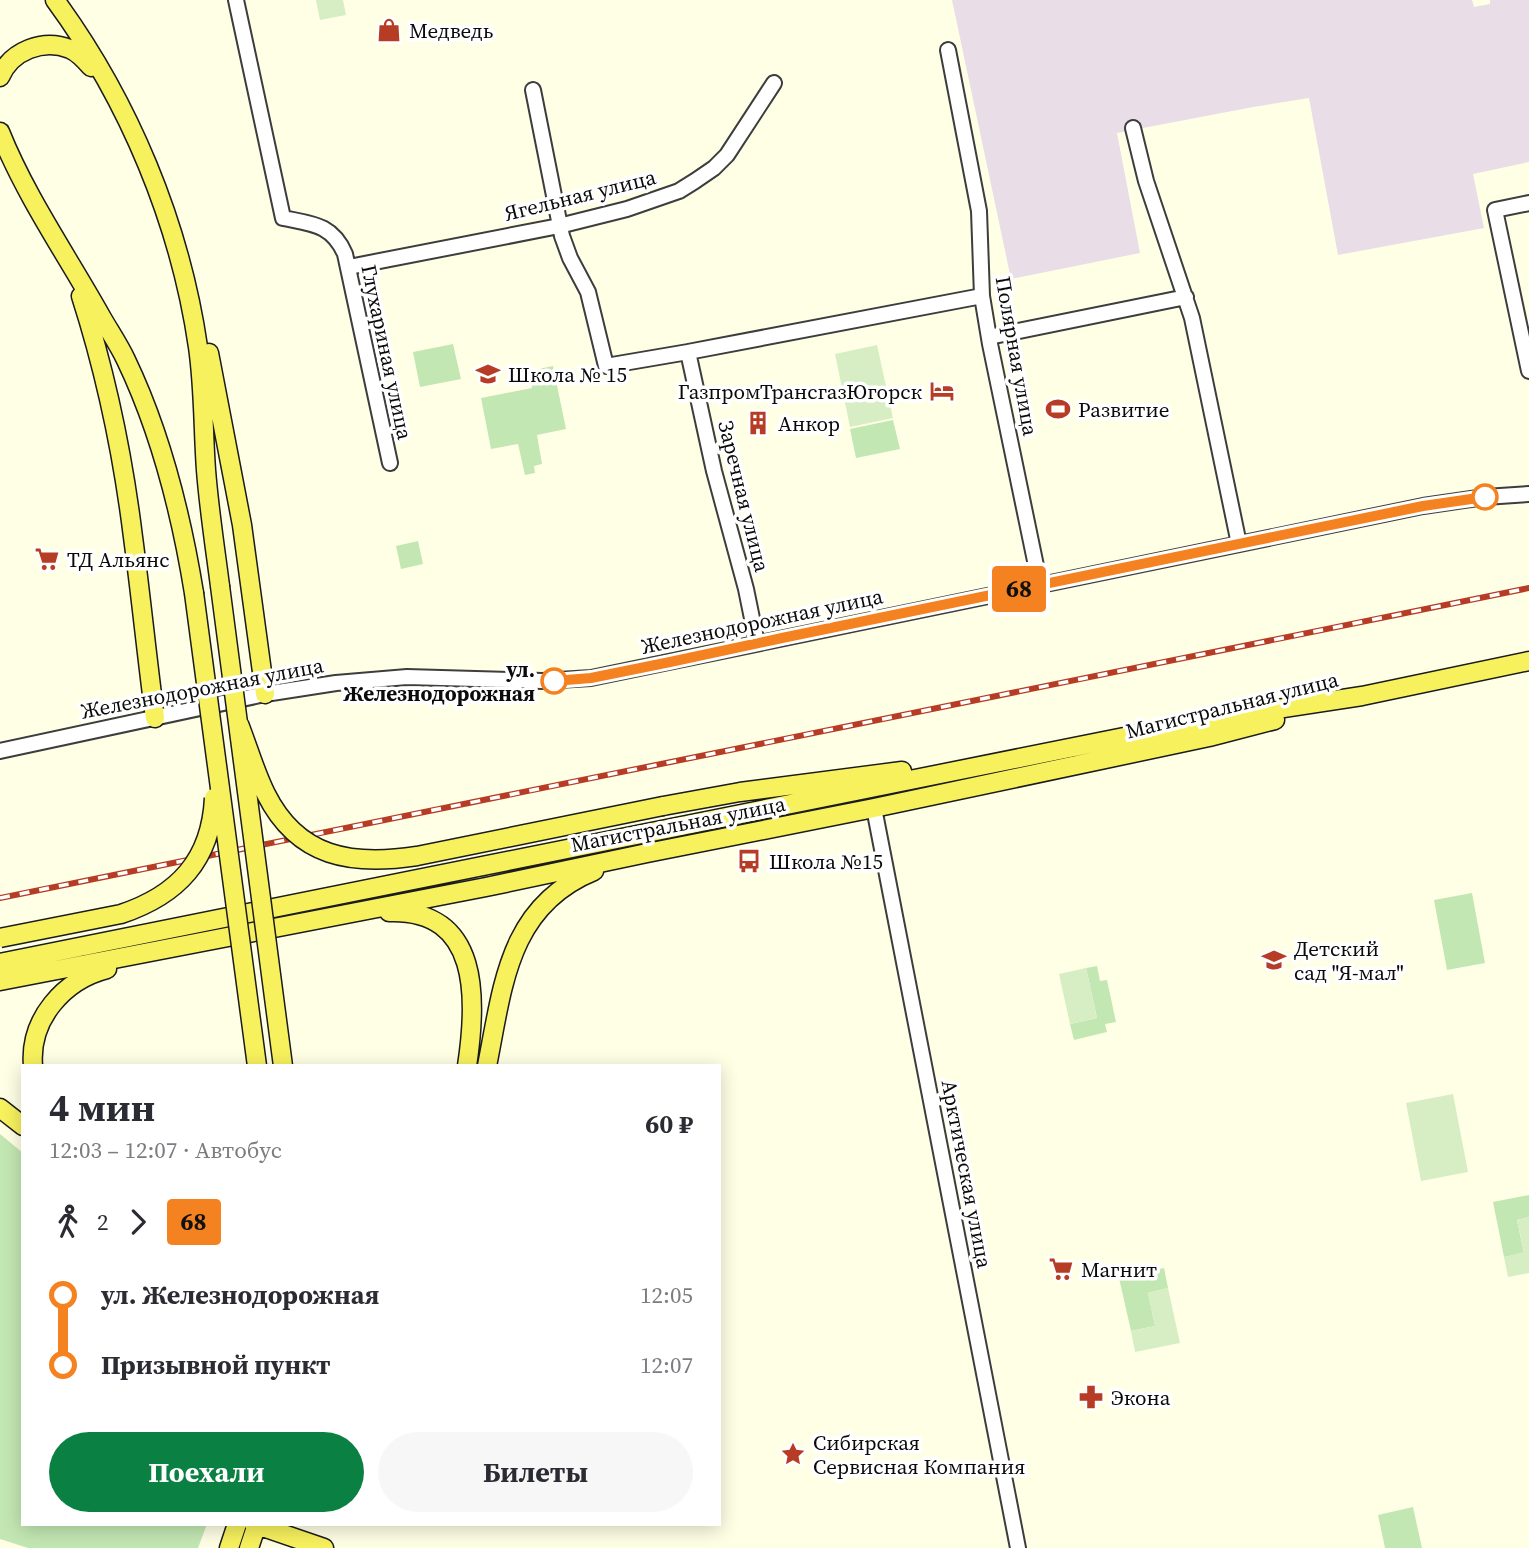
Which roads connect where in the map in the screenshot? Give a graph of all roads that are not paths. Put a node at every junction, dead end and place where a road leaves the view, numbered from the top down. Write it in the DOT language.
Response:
graph roads {
  1 [pos="55,0"];
  2 [pos="236,0"];
  3 [pos="948,50"];
  4 [pos="0,77"];
  5 [pos="774,83"];
  6 [pos="533,90"];
  7 [pos="112,91"];
  8 [pos="1133,128"];
  9 [pos="1,132"];
  10 [pos="1529,203"];
  11 [pos="163,207"];
  12 [pos="559,226"];
  13 [pos="69,259"];
  14 [pos="349,267"];
  15 [pos="982,296"];
  16 [pos="1186,297"];
  17 [pos="989,337"];
  18 [pos="688,352"];
  19 [pos="1529,370"];
  20 [pos="390,463"];
  21 [pos="1529,494"];
  22 [pos="1239,544"];
  23 [pos="1040,585"];
  24 [pos="757,643"];
  25 [pos="1529,661"];
  26 [pos="265,694"];
  27 [pos="1362,696"];
  28 [pos="155,718"];
  29 [pos="239,724"];
  30 [pos="1144,733"];
  31 [pos="214,746"];
  32 [pos="0,751"];
  33 [pos="874,808"];
  34 [pos="647,853"];
  35 [pos="285,925"];
  36 [pos="0,938"];
  37 [pos="213,939"];
  38 [pos="0,963"];
  39 [pos="0,981"];
  40 [pos="33,1064"];
  41 [pos="257,1064"];
  42 [pos="284,1064"];
  43 [pos="467,1064"];
  44 [pos="487,1064"];
  45 [pos="0,1108"];
  46 [pos="21,1124"];
  47 [pos="236,1526"];
  48 [pos="256,1526"];
  49 [pos="259,1526"];
  50 [pos="229,1548"];
  51 [pos="249,1548"];
  52 [pos="324,1548"];
  53 [pos="1018,1548"];
  1 -- 7 [label="main road"];
  2 -- 14 [label="street, Глухариная улица"];
  3 -- 15 [label="street, Полярная улица"];
  4 -- 7 [label="main road"];
  5 -- 12 [label="street, Ягельная улица"];
  6 -- 12 [label="street"];
  7 -- 11 [label="main road"];
  8 -- 16 [label="street"];
  9 -- 13 [label="main road"];
  10 -- 19 [label="street"];
  11 -- 26 [label="main road"];
  11 -- 29 [label="main road, bridge"];
  12 -- 14 [label="street, Ягельная улица"];
  12 -- 18 [label="street"];
  13 -- 28 [label="main road"];
  13 -- 31 [label="main road, bridge"];
  14 -- 20 [label="street, Глухариная улица"];
  15 -- 17 [label="street, Полярная улица"];
  15 -- 18 [label="street"];
  16 -- 17 [label="street"];
  16 -- 22 [label="street"];
  17 -- 23 [label="street, Полярная улица"];
  18 -- 24 [label="street, Заречная улица"];
  21 -- 22 [label="street, Железнодорожная улица"];
  22 -- 23 [label="street, Железнодорожная улица"];
  23 -- 24 [label="street, Железнодорожная улица"];
  24 -- 26 [label="street, Железнодорожная улица"];
  25 -- 27 [label="main road, Магистральная улица"];
  26 -- 28 [label="street, Железнодорожная улица"];
  27 -- 30 [label="main road, Магистральная улица"];
  27 -- 33 [label="main road, Магистральная улица"];
  28 -- 32 [label="street, Железнодорожная улица"];
  29 -- 30 [label="main road, bridge"];
  29 -- 42 [label="main road, bridge"];
  30 -- 38 [label="main road, Магистральная улица"];
  31 -- 36 [label="main road, bridge"];
  31 -- 41 [label="main road, bridge"];
  33 -- 34 [label="main road, Магистральная улица"];
  33 -- 53 [label="street, Арктическая улица"];
  34 -- 35 [label="main road, Магистральная улица"];
  34 -- 44 [label="main road"];
  35 -- 37 [label="main road, Магистральная улица"];
  35 -- 43 [label="main road"];
  37 -- 39 [label="main road, Магистральная улица"];
  37 -- 40 [label="main road"];
  45 -- 46 [label="main road"];
  47 -- 50 [label="main road"];
  48 -- 51 [label="main road"];
  49 -- 52 [label="main road"];
}
